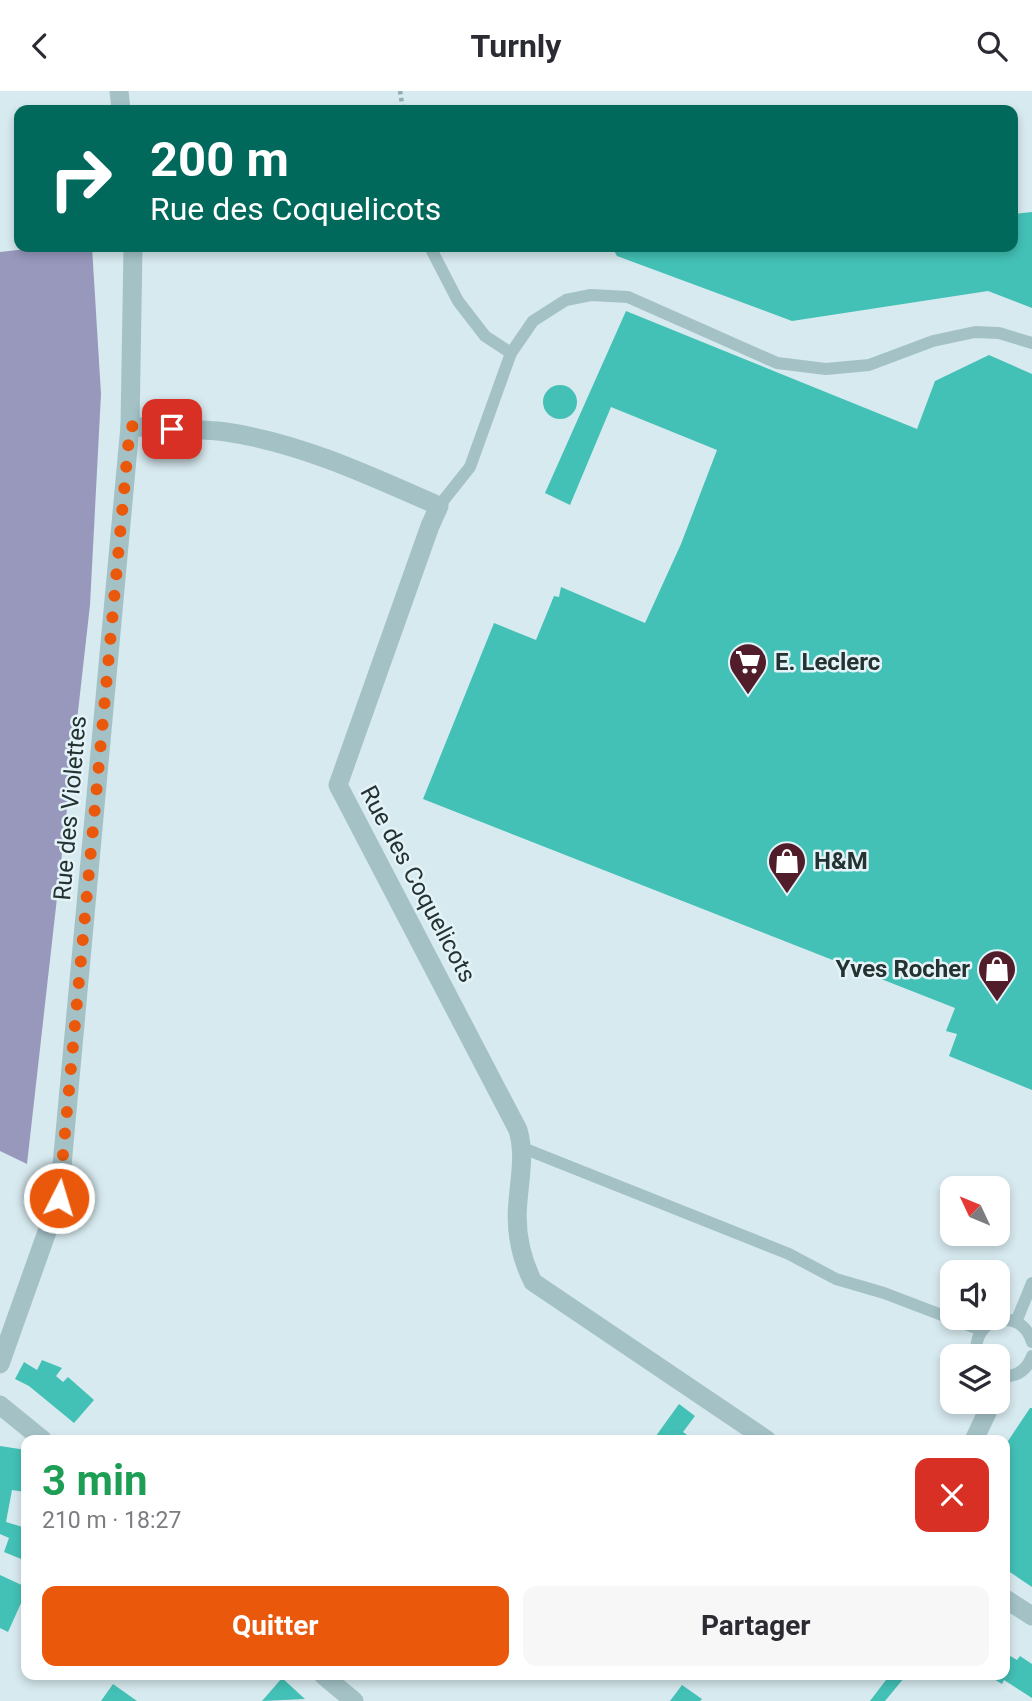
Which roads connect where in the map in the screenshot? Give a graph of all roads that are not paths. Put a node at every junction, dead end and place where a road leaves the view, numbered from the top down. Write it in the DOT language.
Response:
graph roads {
  1 [pos="133,252"];
  2 [pos="432,252"];
  3 [pos="1032,343"];
  4 [pos="511,353"];
  5 [pos="130,426"];
  6 [pos="439,506"];
  7 [pos="523,1148"];
  8 [pos="1032,1283"];
  9 [pos="940,1314"];
  10 [pos="1010,1321"];
  11 [pos="1016,1322"];
  12 [pos="981,1330"];
  13 [pos="1032,1342"];
  14 [pos="977,1344"];
  15 [pos="1032,1356"];
  16 [pos="0,1364"];
  17 [pos="1010,1375"];
  18 [pos="0,1405"];
  19 [pos="986,1414"];
  20 [pos="37,1435"];
  21 [pos="760,1435"];
  22 [pos="976,1435"];
  23 [pos="1010,1602"];
  24 [pos="1032,1616"];
  25 [pos="329,1680"];
  26 [pos="354,1701"];
  1 -- 5 [label="street, Rue des Violettes"];
  2 -- 4 [label="lane"];
  3 -- 4 [label="lane"];
  4 -- 6 [label="lane"];
  5 -- 6 [label="street"];
  5 -- 16 [label="street, Rue des Violettes"];
  6 -- 7 [label="street, Rue des Coquelicots"];
  7 -- 9 [label="lane"];
  7 -- 21 [label="street, Rue des Coquelicots"];
  8 -- 11 [label="lane"];
  10 -- 11 [label="lane"];
  11 -- 13 [label="lane"];
  12 -- 14 [label="lane"];
  15 -- 17 [label="lane"];
  18 -- 20 [label="street"];
  19 -- 22 [label="street"];
  23 -- 24 [label="street"];
  25 -- 26 [label="street"];
}
